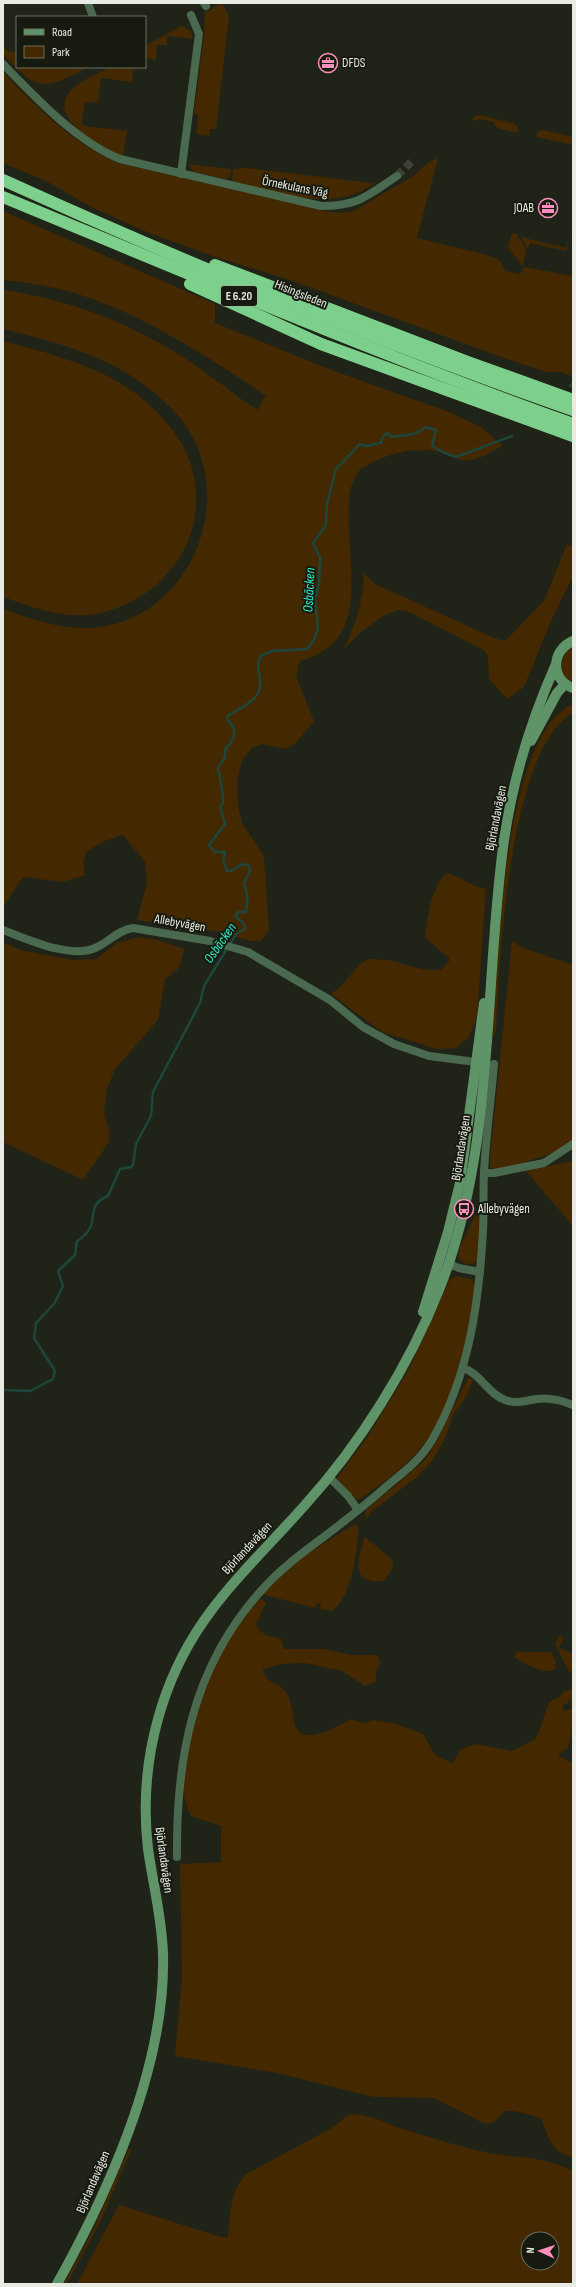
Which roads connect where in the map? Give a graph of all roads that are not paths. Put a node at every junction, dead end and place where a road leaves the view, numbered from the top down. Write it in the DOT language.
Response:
graph roads {
  1 [pos="88,3"];
  2 [pos="191,15"];
  3 [pos="93,16"];
  4 [pos="3,64"];
  5 [pos="181,174"];
  6 [pos="397,176"];
  7 [pos="3,180"];
  8 [pos="3,197"];
  9 [pos="92,227"];
  10 [pos="392,351"];
  11 [pos="573,400"];
  12 [pos="573,410"];
  13 [pos="573,424"];
  14 [pos="573,436"];
  15 [pos="572,640"];
  16 [pos="556,664"];
  17 [pos="569,686"];
  18 [pos="526,750"];
  19 [pos="3,930"];
  20 [pos="485,1063"];
  21 [pos="573,1144"];
  22 [pos="484,1173"];
  23 [pos="444,1263"];
  24 [pos="480,1272"];
  25 [pos="463,1368"];
  26 [pos="573,1405"];
  27 [pos="329,1477"];
  28 [pos="358,1510"];
  29 [pos="177,1857"];
  30 [pos="57,2284"];
  1 -- 3 [label="street"];
  2 -- 5 [label="street"];
  4 -- 5 [label="street, Örnekulans Väg"];
  5 -- 6 [label="street, Örnekulans Väg"];
  7 -- 9 [label="highway, Hisingsleden / E 6.20"];
  8 -- 9 [label="highway, Hisingsleden / E 6.20"];
  9 -- 10 [label="highway, Hisingsleden / E 6.20"];
  9 -- 11 [label="highway"];
  9 -- 14 [label="highway"];
  10 -- 12 [label="highway, Hisingsleden / E 6.20"];
  10 -- 13 [label="highway, Hisingsleden / E 6.20"];
  15 -- 16 [label="street, Björlandavägen"];
  16 -- 17 [label="street"];
  16 -- 18 [label="street, Björlandavägen"];
  17 -- 18 [label="street, Björlandavägen"];
  18 -- 20 [label="street, Björlandavägen"];
  19 -- 20 [label="street, Allebyvägen"];
  20 -- 22 [label="street, Björlandavägen"];
  20 -- 23 [label="street, Björlandavägen"];
  21 -- 22 [label="street"];
  22 -- 24 [label="street, Björlandavägen"];
  23 -- 24 [label="street"];
  23 -- 27 [label="street, Björlandavägen"];
  24 -- 25 [label="street, Björlandavägen"];
  25 -- 26 [label="street"];
  25 -- 28 [label="street, Björlandavägen"];
  27 -- 28 [label="street"];
  27 -- 30 [label="street, Björlandavägen"];
  28 -- 29 [label="street, Björlandavägen"];
}
